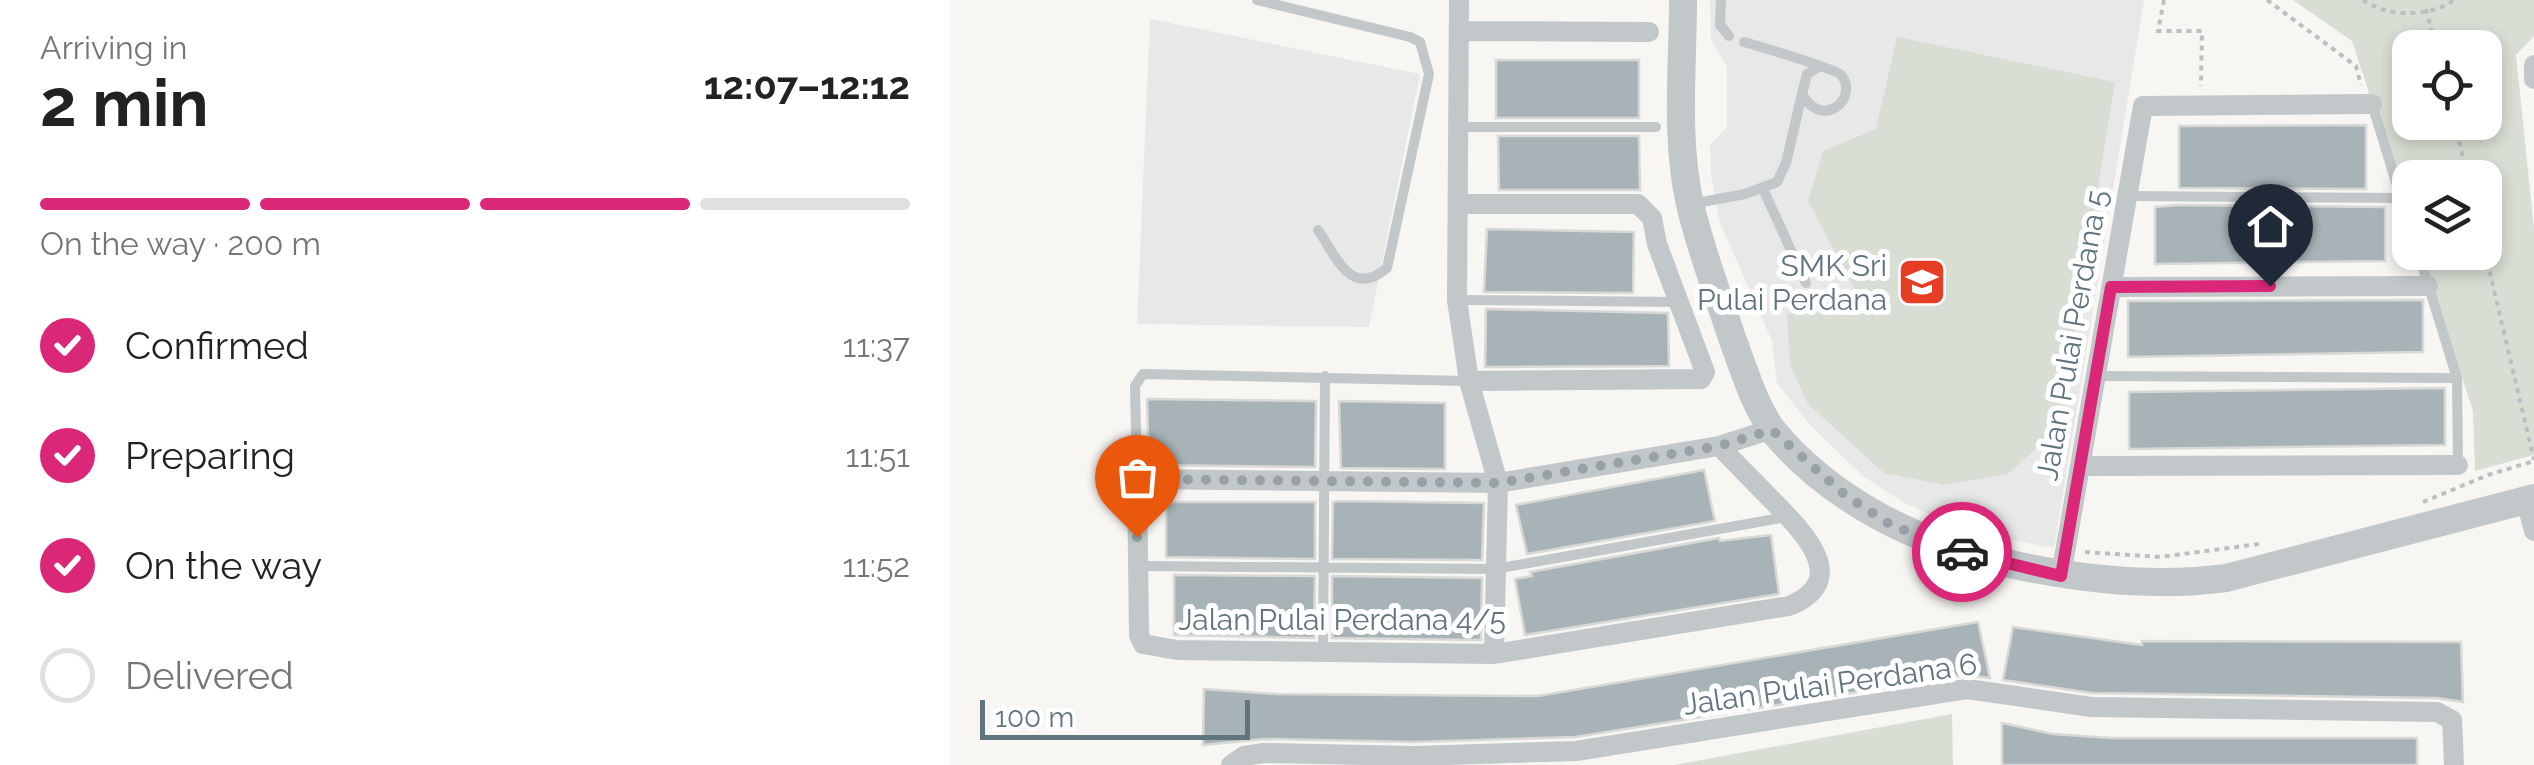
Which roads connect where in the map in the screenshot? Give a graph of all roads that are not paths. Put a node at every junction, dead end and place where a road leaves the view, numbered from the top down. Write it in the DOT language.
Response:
graph roads {
  1 [pos="1257,0"];
  2 [pos="1459,0"];
  3 [pos="1683,0"];
  4 [pos="1721,0"];
  5 [pos="1459,32"];
  6 [pos="1648,32"];
  7 [pos="1729,36"];
  8 [pos="1744,42"];
  9 [pos="1816,68"];
  10 [pos="1802,94"];
  11 [pos="2370,104"];
  12 [pos="1460,127"];
  13 [pos="1656,127"];
  14 [pos="2392,173"];
  15 [pos="1763,189"];
  16 [pos="2127,196"];
  17 [pos="2392,198"];
  18 [pos="1460,204"];
  19 [pos="1690,205"];
  20 [pos="1318,230"];
  21 [pos="2423,270"];
  22 [pos="1806,282"];
  23 [pos="2428,286"];
  24 [pos="2111,287"];
  25 [pos="1458,300"];
  26 [pos="1679,302"];
  27 [pos="1325,376"];
  28 [pos="2096,376"];
  29 [pos="2457,378"];
  30 [pos="1469,381"];
  31 [pos="1772,430"];
  32 [pos="1719,446"];
  33 [pos="2458,465"];
  34 [pos="2080,466"];
  35 [pos="1138,479"];
  36 [pos="1324,482"];
  37 [pos="1498,483"];
  38 [pos="2530,499"];
  39 [pos="1788,517"];
  40 [pos="2534,531"];
  41 [pos="2063,563"];
  42 [pos="1136,566"];
  43 [pos="1324,566"];
  44 [pos="1495,569"];
  45 [pos="1322,652"];
  46 [pos="1494,654"];
  47 [pos="1231,765"];
  48 [pos="2454,765"];
  1 -- 20 [label="lane"];
  2 -- 5 [label="street"];
  3 -- 19 [label="street"];
  4 -- 7 [label="lane"];
  5 -- 6 [label="street"];
  5 -- 12 [label="street"];
  8 -- 9 [label="lane"];
  9 -- 10 [label="lane"];
  9 -- 10 [label="lane"];
  10 -- 15 [label="lane"];
  11 -- 14 [label="lane"];
  11 -- 16 [label="street, Jalan Pulai Perdana 5"];
  12 -- 13 [label="lane"];
  12 -- 18 [label="street"];
  15 -- 19 [label="lane"];
  15 -- 22 [label="lane"];
  16 -- 17 [label="lane"];
  16 -- 24 [label="street, Jalan Pulai Perdana 5"];
  18 -- 25 [label="street"];
  18 -- 26 [label="street"];
  19 -- 31 [label="street"];
  21 -- 23 [label="lane"];
  23 -- 24 [label="street"];
  23 -- 29 [label="lane"];
  24 -- 28 [label="street, Jalan Pulai Perdana 5"];
  25 -- 26 [label="lane"];
  25 -- 30 [label="street"];
  26 -- 30 [label="street"];
  27 -- 30 [label="lane"];
  27 -- 35 [label="lane"];
  27 -- 36 [label="lane"];
  28 -- 29 [label="lane"];
  28 -- 34 [label="street, Jalan Pulai Perdana 5"];
  29 -- 33 [label="lane"];
  30 -- 37 [label="street"];
  31 -- 32 [label="street"];
  31 -- 41 [label="street"];
  32 -- 37 [label="street"];
  32 -- 39 [label="street, Jalan Pulai Perdana 4/5"];
  33 -- 34 [label="street"];
  34 -- 41 [label="street, Jalan Pulai Perdana 5"];
  35 -- 36 [label="street"];
  35 -- 42 [label="street, Jalan Pulai Perdana 4/5"];
  36 -- 37 [label="street"];
  36 -- 43 [label="lane"];
  37 -- 44 [label="street"];
  38 -- 40 [label="street"];
  38 -- 41 [label="street"];
  39 -- 44 [label="lane"];
  39 -- 46 [label="street, Jalan Pulai Perdana 4/5"];
  42 -- 43 [label="lane"];
  42 -- 45 [label="street, Jalan Pulai Perdana 4/5"];
  43 -- 44 [label="lane"];
  43 -- 45 [label="lane"];
  44 -- 46 [label="street"];
  45 -- 46 [label="street, Jalan Pulai Perdana 4/5"];
  47 -- 48 [label="street, Jalan Pulai Perdana 6"];
}
